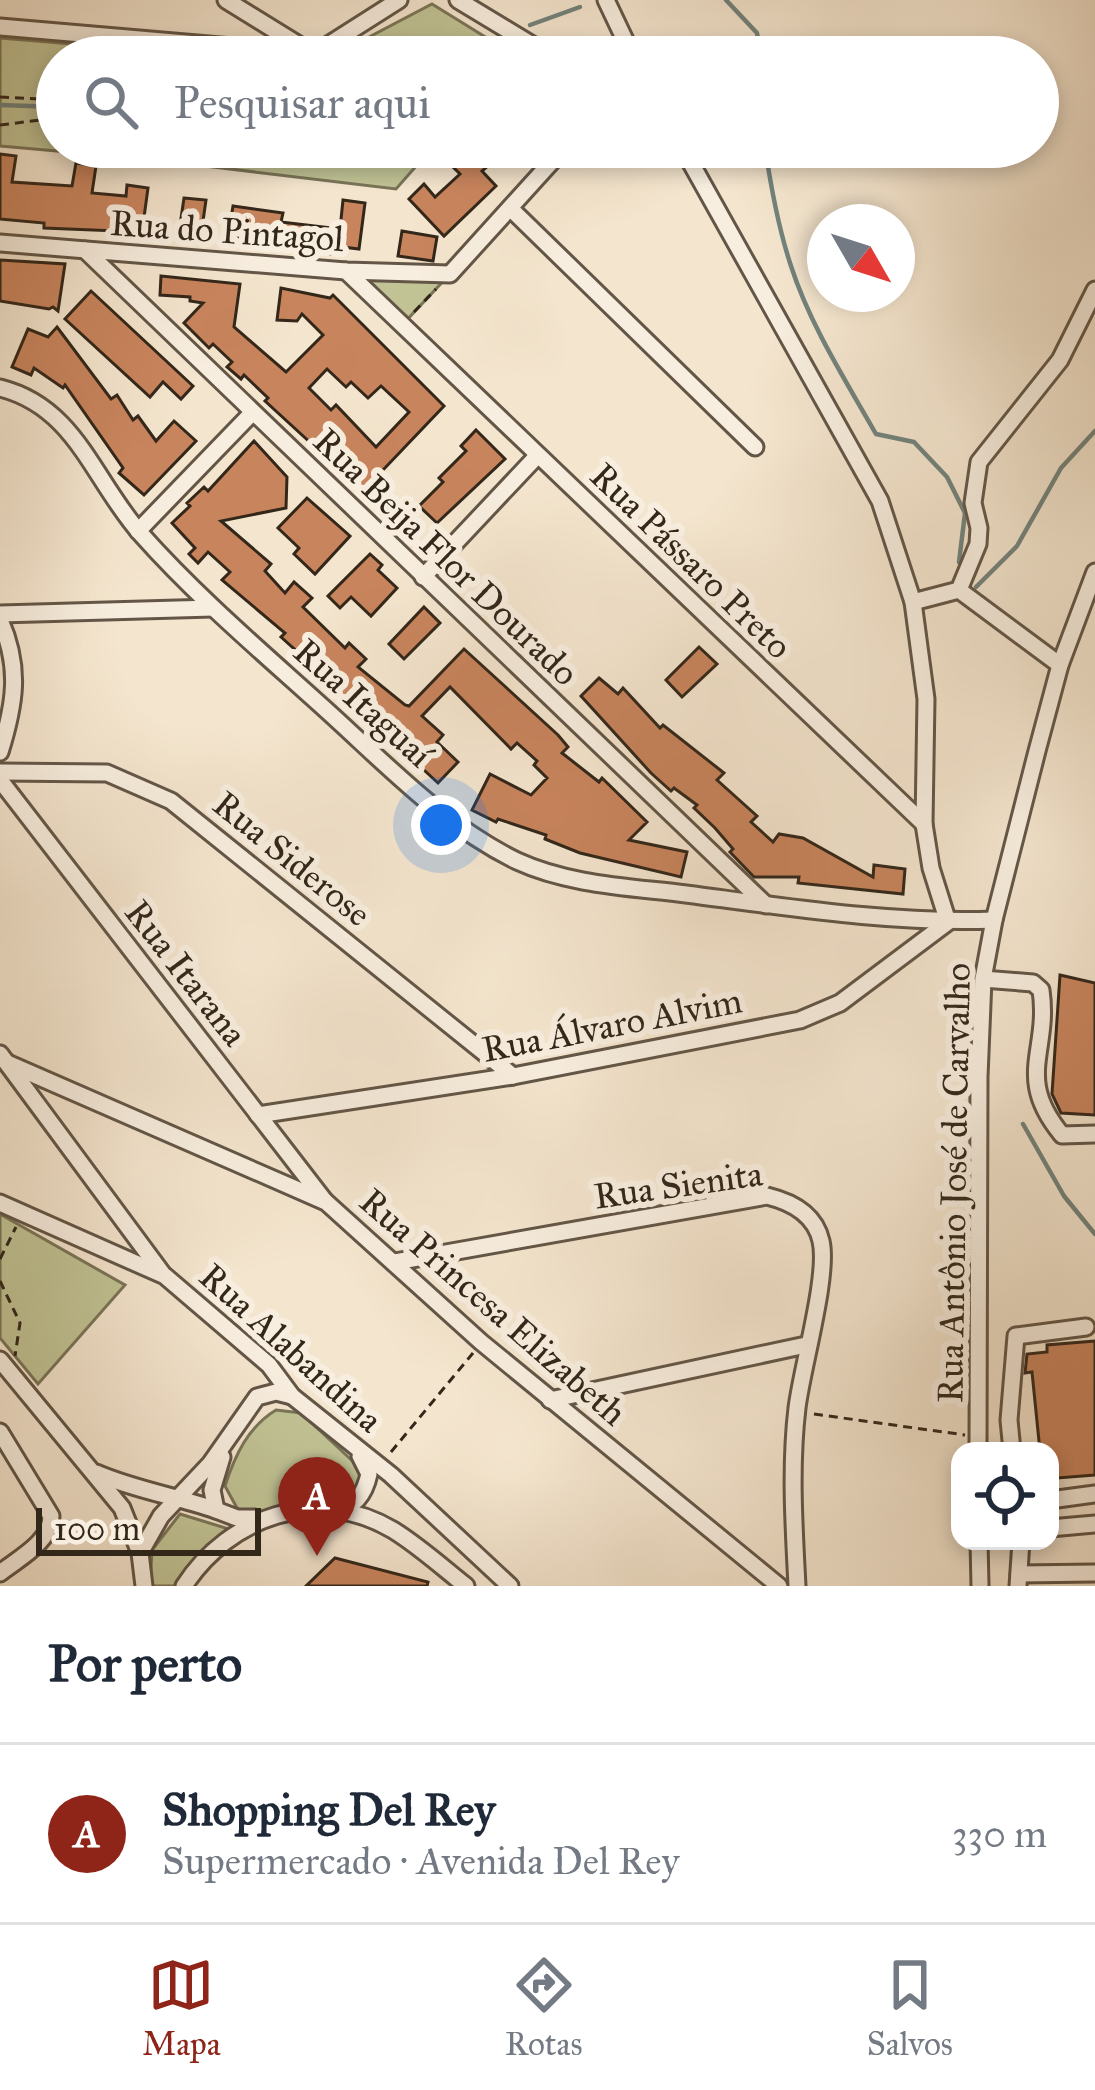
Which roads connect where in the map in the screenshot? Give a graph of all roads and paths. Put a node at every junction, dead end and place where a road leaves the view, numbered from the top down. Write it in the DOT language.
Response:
graph roads {
  1 [pos="226,0"];
  2 [pos="458,0"];
  3 [pos="606,0"];
  4 [pos="392,2"];
  5 [pos="0,27"];
  6 [pos="105,36"];
  7 [pos="285,36"];
  8 [pos="341,36"];
  9 [pos="517,36"];
  10 [pos="622,36"];
  11 [pos="0,97"];
  12 [pos="36,101"];
  13 [pos="36,120"];
  14 [pos="0,124"];
  15 [pos="546,168"];
  16 [pos="694,168"];
  17 [pos="510,208"];
  18 [pos="0,243"];
  19 [pos="86,250"];
  20 [pos="346,272"];
  21 [pos="450,274"];
  22 [pos="1095,290"];
  23 [pos="402,326"];
  24 [pos="0,388"];
  25 [pos="252,413"];
  26 [pos="755,447"];
  27 [pos="537,456"];
  28 [pos="138,531"];
  29 [pos="1095,572"];
  30 [pos="423,577"];
  31 [pos="959,590"];
  32 [pos="914,602"];
  33 [pos="213,608"];
  34 [pos="0,617"];
  35 [pos="1060,665"];
  36 [pos="0,752"];
  37 [pos="0,776"];
  38 [pos="924,824"];
  39 [pos="766,904"];
  40 [pos="994,920"];
  41 [pos="948,922"];
  42 [pos="983,980"];
  43 [pos="3,1058"];
  44 [pos="513,1076"];
  45 [pos="258,1115"];
  46 [pos="1095,1134"];
  47 [pos="326,1202"];
  48 [pos="0,1203"];
  49 [pos="22,1215"];
  50 [pos="0,1259"];
  51 [pos="394,1262"];
  52 [pos="164,1276"];
  53 [pos="0,1281"];
  54 [pos="1086,1327"];
  55 [pos="481,1342"];
  56 [pos="806,1345"];
  57 [pos="0,1360"];
  58 [pos="13,1376"];
  59 [pos="292,1396"];
  60 [pos="550,1400"];
  61 [pos="796,1412"];
  62 [pos="0,1432"];
  63 [pos="967,1442"];
  64 [pos="978,1442"];
  65 [pos="1012,1442"];
  66 [pos="226,1443"];
  67 [pos="352,1446"];
  68 [pos="380,1466"];
  69 [pos="93,1472"];
  70 [pos="1095,1494"];
  71 [pos="180,1498"];
  72 [pos="1059,1499"];
  73 [pos="215,1510"];
  74 [pos="329,1510"];
  75 [pos="265,1518"];
  76 [pos="1095,1524"];
  77 [pos="1059,1527"];
  78 [pos="979,1550"];
  79 [pos="140,1553"];
  80 [pos="1020,1564"];
  81 [pos="0,1573"];
  82 [pos="1095,1573"];
  83 [pos="144,1586"];
  84 [pos="184,1586"];
  85 [pos="466,1586"];
  86 [pos="510,1586"];
  87 [pos="779,1586"];
  88 [pos="797,1586"];
  89 [pos="980,1586"];
  1 -- 7 [label="street"];
  2 -- 9 [label="street"];
  3 -- 10 [label="street"];
  4 -- 8 [label="street"];
  5 -- 6 [label="street"];
  11 -- 12 [label="path"];
  13 -- 14 [label="path"];
  15 -- 17 [label="street"];
  16 -- 32 [label="street"];
  17 -- 21 [label="street"];
  17 -- 26 [label="street"];
  18 -- 19 [label="street, Rua do Pintagol"];
  19 -- 20 [label="street, Rua do Pintagol"];
  19 -- 25 [label="street, Rua Beija Flor Dourado"];
  20 -- 21 [label="street, Rua do Pintagol"];
  20 -- 23 [label="street, Rua Pássaro Preto"];
  21 -- 23 [label="path"];
  22 -- 31 [label="street"];
  23 -- 27 [label="street, Rua Pássaro Preto"];
  24 -- 28 [label="street, Rua Itaguaí"];
  25 -- 28 [label="street"];
  25 -- 30 [label="street, Rua Beija Flor Dourado"];
  27 -- 30 [label="street"];
  27 -- 38 [label="street, Rua Pássaro Preto"];
  28 -- 33 [label="street, Rua Itaguaí"];
  29 -- 35 [label="street, Rua Antônio José de Carvalho"];
  30 -- 39 [label="street, Rua Beija Flor Dourado"];
  31 -- 32 [label="street"];
  31 -- 35 [label="street"];
  32 -- 38 [label="street"];
  33 -- 34 [label="street"];
  33 -- 39 [label="street, Rua Itaguaí"];
  34 -- 36 [label="street"];
  35 -- 40 [label="street, Rua Antônio José de Carvalho"];
  37 -- 44 [label="street, Rua Siderose"];
  37 -- 45 [label="street, Rua Itarana"];
  38 -- 41 [label="street"];
  39 -- 41 [label="street, Rua Itaguaí"];
  40 -- 41 [label="street, Rua Itaguaí"];
  40 -- 42 [label="street, Rua Antônio José de Carvalho"];
  41 -- 44 [label="street, Rua Álvaro Alvim"];
  42 -- 46 [label="street"];
  42 -- 64 [label="street, Rua Antônio José de Carvalho"];
  43 -- 47 [label="street, Rua Princesa Elizabeth"];
  43 -- 52 [label="street"];
  44 -- 45 [label="street, Rua Álvaro Alvim"];
  45 -- 47 [label="street, Rua Itarana"];
  47 -- 51 [label="street, Rua Princesa Elizabeth"];
  48 -- 49 [label="street, Rua Alabandina"];
  49 -- 50 [label="path"];
  49 -- 52 [label="street, Rua Alabandina"];
  51 -- 55 [label="street, Rua Princesa Elizabeth"];
  51 -- 56 [label="street, Rua Sienita"];
  52 -- 59 [label="street, Rua Alabandina"];
  53 -- 58 [label="path"];
  54 -- 65 [label="street"];
  55 -- 60 [label="street, Rua Princesa Elizabeth"];
  55 -- 68 [label="path"];
  56 -- 60 [label="street"];
  56 -- 61 [label="street, Rua Sienita"];
  57 -- 58 [label="street"];
  58 -- 69 [label="street"];
  59 -- 66 [label="street"];
  59 -- 67 [label="street, Rua Alabandina"];
  60 -- 87 [label="street, Rua Princesa Elizabeth"];
  61 -- 63 [label="path"];
  61 -- 88 [label="street, Rua Sienita"];
  62 -- 81 [label="street"];
  66 -- 71 [label="street"];
  66 -- 73 [label="street"];
  67 -- 68 [label="street, Rua Alabandina"];
  67 -- 74 [label="street"];
  68 -- 86 [label="street, Rua Alabandina"];
  69 -- 71 [label="street"];
  69 -- 79 [label="street"];
  70 -- 72 [label="street"];
  71 -- 73 [label="street"];
  71 -- 79 [label="street"];
  73 -- 75 [label="street"];
  74 -- 75 [label="street"];
  74 -- 85 [label="street"];
  75 -- 84 [label="street"];
  76 -- 77 [label="street"];
  78 -- 89 [label="street"];
  79 -- 83 [label="street"];
  80 -- 82 [label="street"];
}
